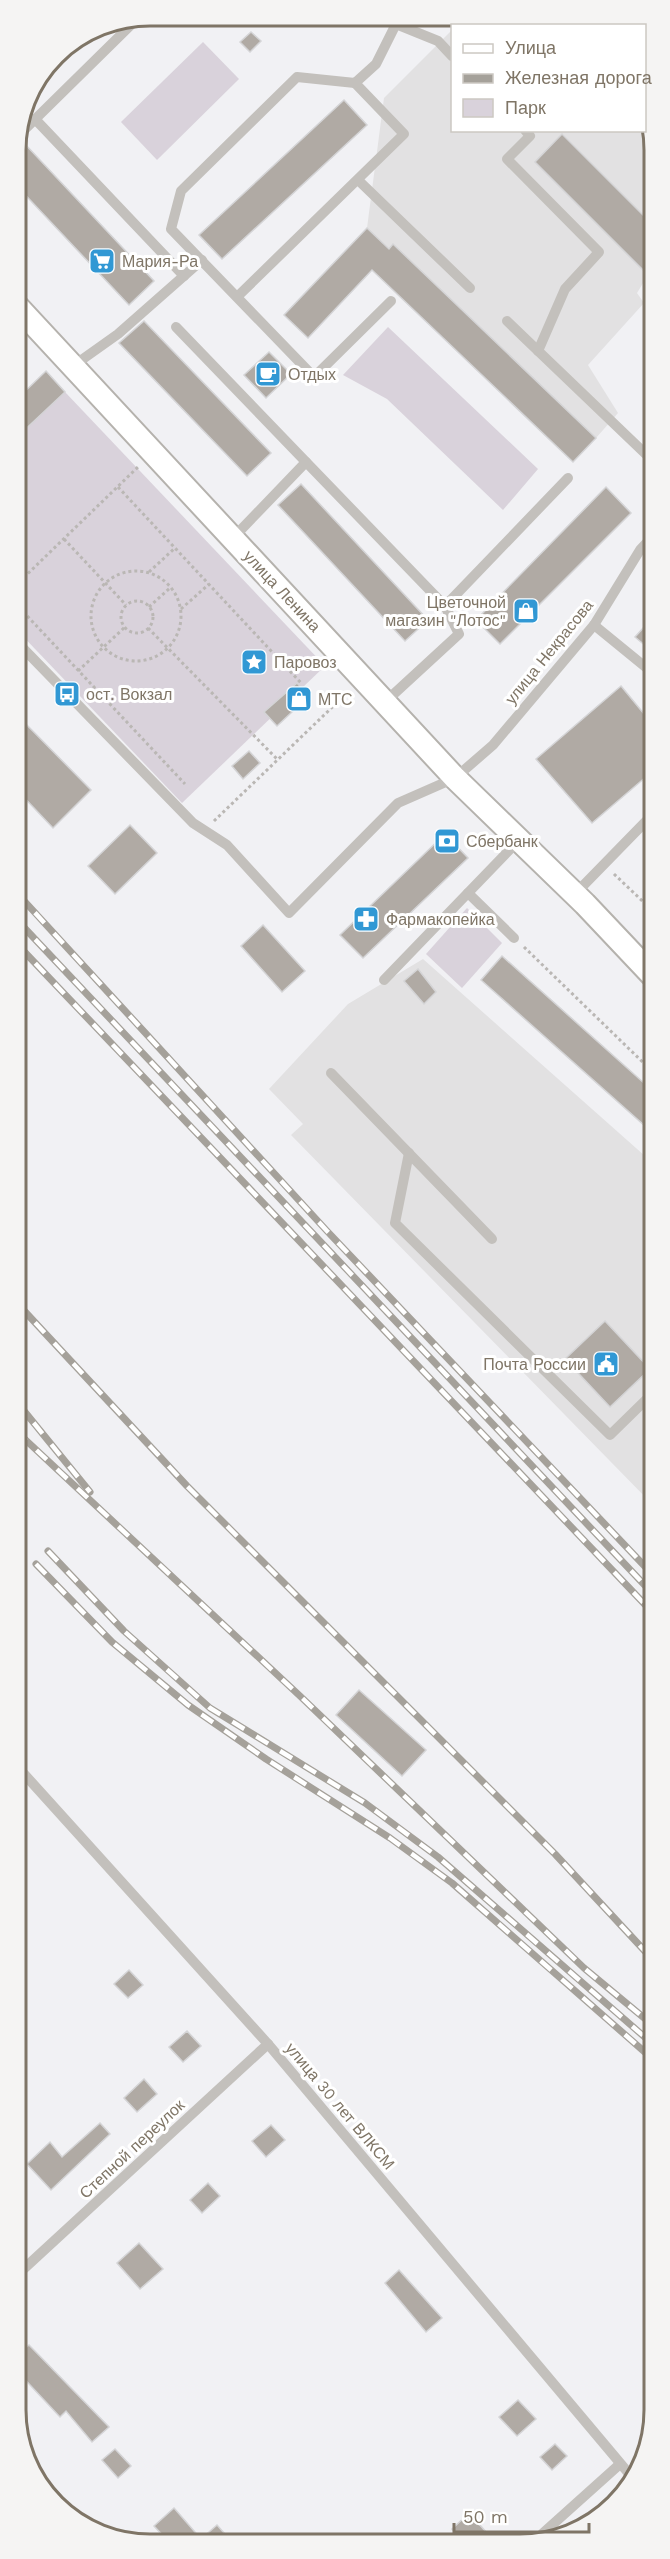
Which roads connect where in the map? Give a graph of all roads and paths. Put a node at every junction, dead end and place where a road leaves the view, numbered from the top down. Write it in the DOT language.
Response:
graph roads {
  1 [pos="392,26"];
  2 [pos="407,26"];
  3 [pos="128,28"];
  4 [pos="451,54"];
  5 [pos="355,83"];
  6 [pos="35,119"];
  7 [pos="28,126"];
  8 [pos="527,132"];
  9 [pos="358,180"];
  10 [pos="202,260"];
  11 [pos="184,276"];
  12 [pos="470,288"];
  13 [pos="238,296"];
  14 [pos="392,301"];
  15 [pos="26,315"];
  16 [pos="507,321"];
  17 [pos="176,327"];
  18 [pos="538,351"];
  19 [pos="73,366"];
  20 [pos="644,452"];
  21 [pos="152,454"];
  22 [pos="306,462"];
  23 [pos="568,478"];
  24 [pos="118,487"];
  25 [pos="233,538"];
  26 [pos="64,539"];
  27 [pos="644,546"];
  28 [pos="175,548"];
  29 [pos="149,572"];
  30 [pos="26,575"];
  31 [pos="105,582"];
  32 [pos="209,584"];
  33 [pos="171,587"];
  34 [pos="126,605"];
  35 [pos="445,606"];
  36 [pos="149,607"];
  37 [pos="181,610"];
  38 [pos="26,615"];
  39 [pos="594,625"];
  40 [pos="125,627"];
  41 [pos="148,628"];
  42 [pos="103,648"];
  43 [pos="169,648"];
  44 [pos="26,651"];
  45 [pos="644,666"];
  46 [pos="78,671"];
  47 [pos="362,678"];
  48 [pos="302,684"];
  49 [pos="384,703"];
  50 [pos="277,760"];
  51 [pos="455,778"];
  52 [pos="185,784"];
  53 [pos="644,823"];
  54 [pos="204,830"];
  55 [pos="519,840"];
  56 [pos="604,863"];
  57 [pos="468,893"];
  58 [pos="575,894"];
  59 [pos="644,902"];
  60 [pos="514,938"];
  61 [pos="644,966"];
  62 [pos="384,980"];
  63 [pos="644,1063"];
  64 [pos="331,1073"];
  65 [pos="410,1153"];
  66 [pos="492,1239"];
  67 [pos="644,1402"];
  68 [pos="26,1777"];
  69 [pos="268,2044"];
  70 [pos="26,2267"];
  71 [pos="620,2464"];
  72 [pos="628,2472"];
  73 [pos="546,2530"];
  1 -- 5 [label="street"];
  2 -- 4 [label="street"];
  3 -- 6 [label="street"];
  5 -- 9 [label="street"];
  5 -- 10 [label="street"];
  6 -- 7 [label="street"];
  6 -- 11 [label="street"];
  8 -- 18 [label="street"];
  9 -- 12 [label="street"];
  9 -- 13 [label="street"];
  10 -- 11 [label="street"];
  10 -- 13 [label="street"];
  11 -- 19 [label="street"];
  13 -- 14 [label="street"];
  15 -- 19 [label="main road, улица Ленина"];
  16 -- 18 [label="street"];
  17 -- 22 [label="street"];
  18 -- 20 [label="street"];
  19 -- 21 [label="main road, улица Ленина"];
  21 -- 24 [label="path"];
  21 -- 25 [label="main road, улица Ленина"];
  22 -- 25 [label="street"];
  22 -- 35 [label="street"];
  23 -- 35 [label="street"];
  24 -- 26 [label="path"];
  24 -- 28 [label="path"];
  25 -- 47 [label="main road, улица Ленина"];
  26 -- 30 [label="path"];
  26 -- 31 [label="path"];
  27 -- 39 [label="street, улица Некрасова"];
  28 -- 29 [label="path"];
  28 -- 32 [label="path"];
  29 -- 31 [label="path"];
  29 -- 33 [label="path"];
  31 -- 34 [label="path"];
  31 -- 42 [label="path"];
  32 -- 37 [label="path"];
  32 -- 48 [label="path"];
  33 -- 36 [label="path"];
  33 -- 37 [label="path"];
  34 -- 36 [label="path"];
  34 -- 40 [label="path"];
  35 -- 49 [label="street"];
  36 -- 41 [label="path"];
  37 -- 43 [label="path"];
  38 -- 46 [label="path"];
  39 -- 45 [label="street"];
  39 -- 51 [label="street, улица Некрасова"];
  40 -- 41 [label="path"];
  40 -- 42 [label="path"];
  41 -- 43 [label="path"];
  42 -- 43 [label="path"];
  42 -- 46 [label="path"];
  43 -- 50 [label="path"];
  44 -- 54 [label="street"];
  46 -- 52 [label="path"];
  47 -- 49 [label="main road, улица Ленина"];
  47 -- 50 [label="path"];
  49 -- 51 [label="main road, улица Ленина"];
  50 -- 54 [label="path"];
  51 -- 54 [label="street, улица Некрасова"];
  51 -- 55 [label="main road, улица Ленина"];
  53 -- 56 [label="street"];
  55 -- 57 [label="street"];
  55 -- 58 [label="main road, улица Ленина"];
  56 -- 58 [label="street"];
  56 -- 59 [label="path"];
  57 -- 60 [label="street"];
  57 -- 62 [label="street"];
  58 -- 61 [label="main road, улица Ленина"];
  60 -- 63 [label="path"];
  64 -- 65 [label="street"];
  65 -- 66 [label="street"];
  65 -- 67 [label="street"];
  68 -- 69 [label="street, улица 30 лет ВЛКСМ"];
  69 -- 70 [label="street, Степной переулок"];
  69 -- 71 [label="street, улица 30 лет ВЛКСМ"];
  71 -- 72 [label="street, улица 30 лет ВЛКСМ"];
  71 -- 73 [label="street"];
}
